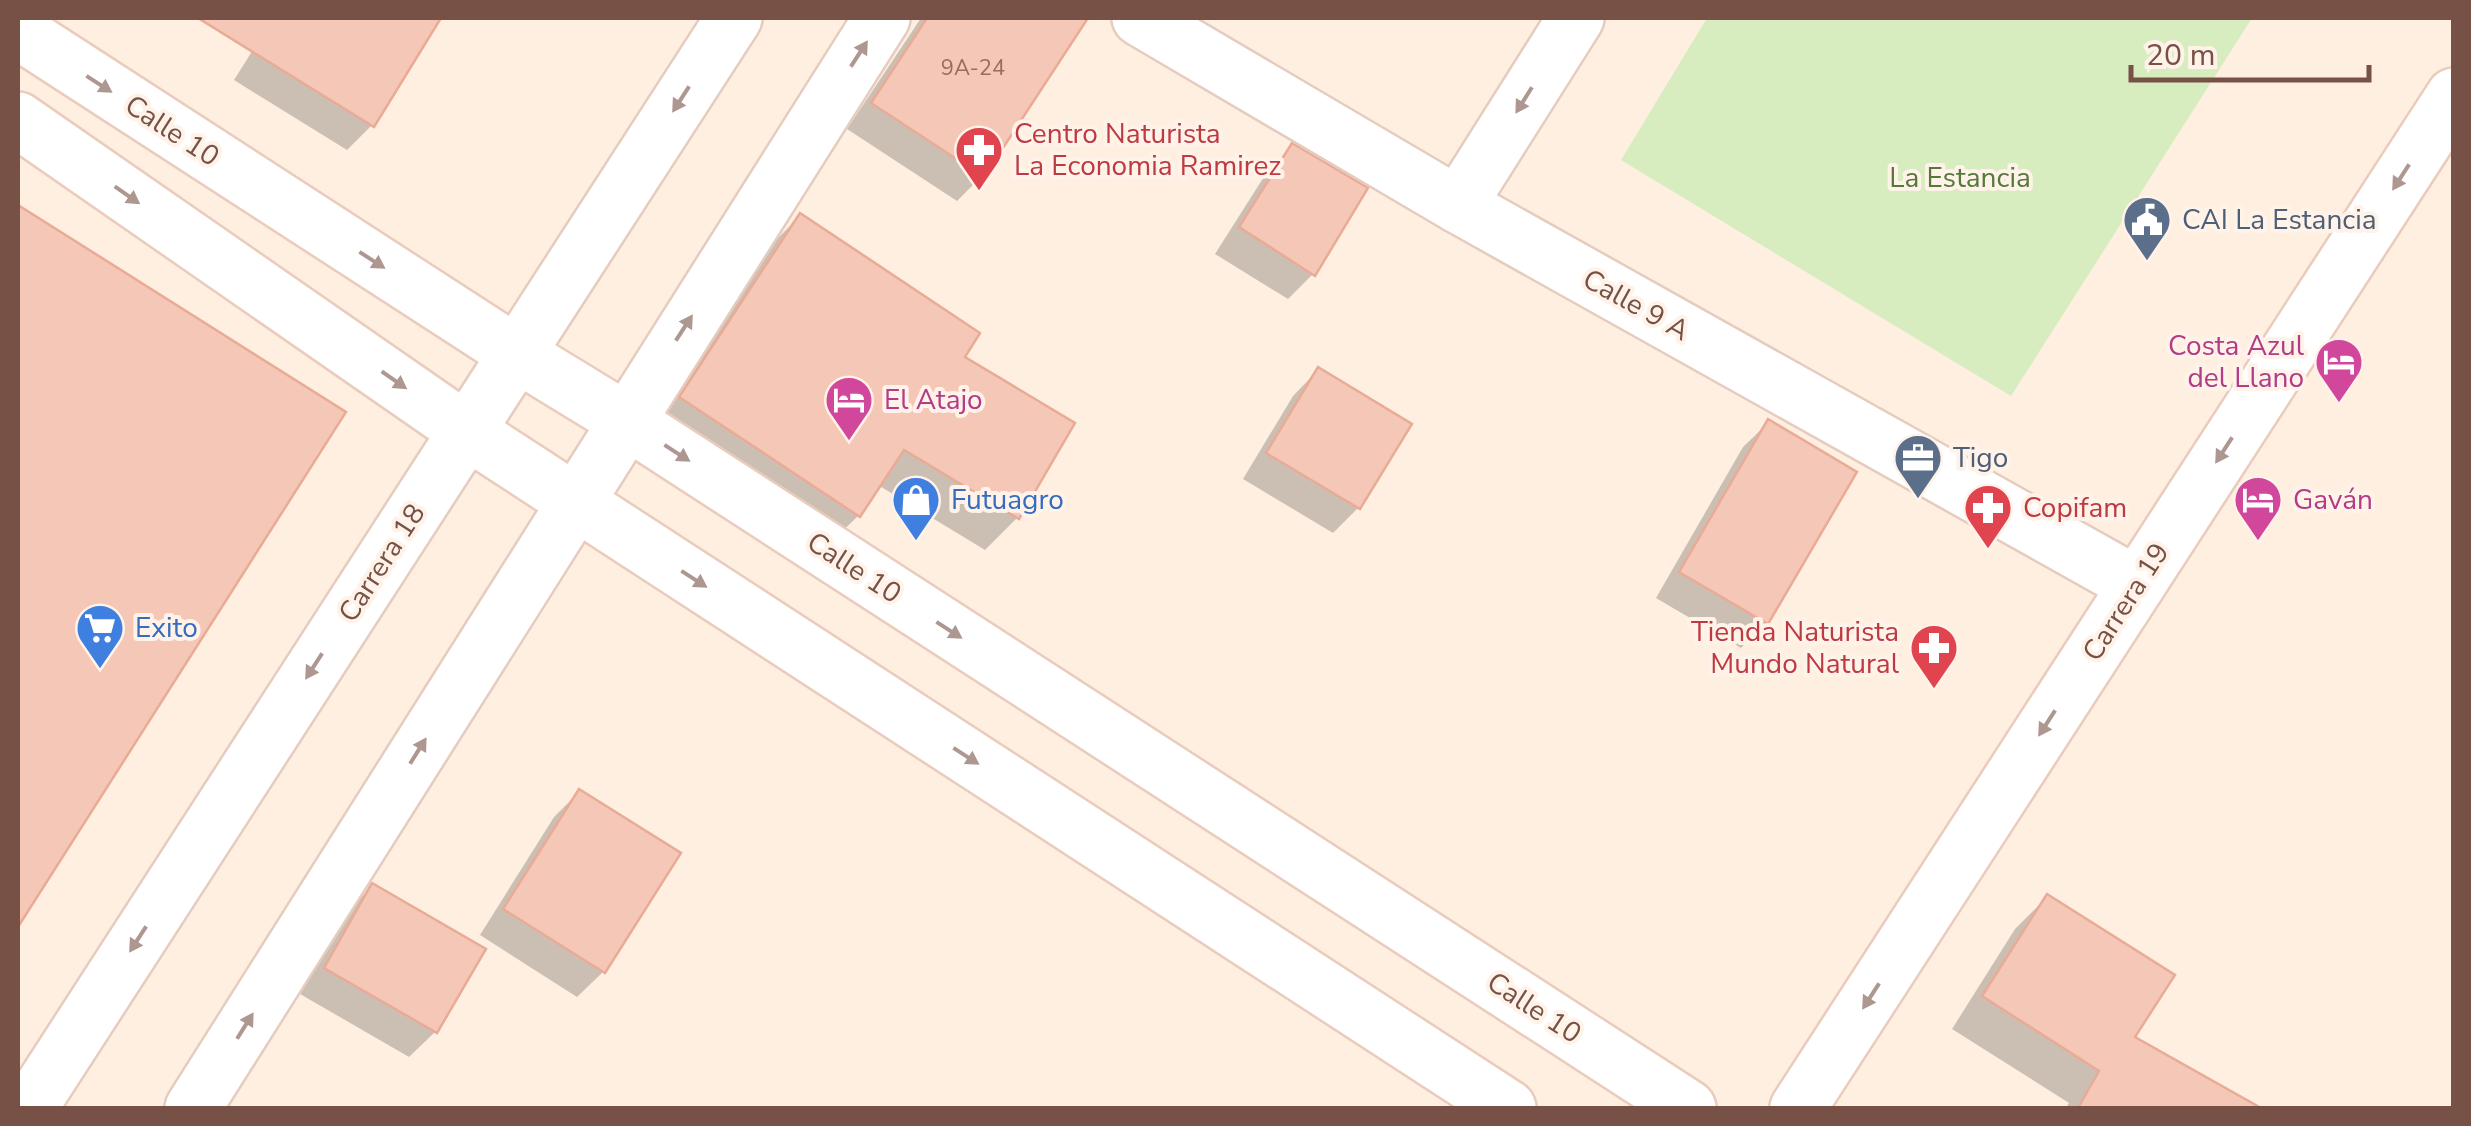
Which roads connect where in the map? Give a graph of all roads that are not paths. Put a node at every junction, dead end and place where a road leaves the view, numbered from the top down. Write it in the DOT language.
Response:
graph roads {
  1 [pos="734,18"];
  2 [pos="882,18"];
  3 [pos="1140,18"];
  4 [pos="1576,18"];
  5 [pos="18,31"];
  6 [pos="2454,96"];
  7 [pos="18,120"];
  8 [pos="1458,205"];
  9 [pos="517,354"];
  10 [pos="626,420"];
  11 [pos="468,432"];
  12 [pos="574,501"];
  13 [pos="2137,585"];
  14 [pos="29,1108"];
  15 [pos="193,1108"];
  16 [pos="1508,1108"];
  17 [pos="1688,1108"];
  18 [pos="1798,1108"];
  1 -- 9 [label="main road, Carrera 18, one-way"];
  10 -- 2 [label="main road, one-way"];
  3 -- 8 [label="main road, Calle 9 A"];
  4 -- 8 [label="main road, one-way"];
  5 -- 9 [label="main road, Calle 10, one-way"];
  6 -- 13 [label="main road, Carrera 19, one-way"];
  7 -- 11 [label="main road, one-way"];
  8 -- 13 [label="main road, Calle 9 A"];
  9 -- 10 [label="main road, Calle 10"];
  9 -- 11 [label="main road, Carrera 18"];
  10 -- 12 [label="main road"];
  10 -- 17 [label="main road, Calle 10, one-way"];
  11 -- 12 [label="main road"];
  11 -- 14 [label="main road, Carrera 18, one-way"];
  15 -- 12 [label="main road, one-way"];
  12 -- 16 [label="main road, one-way"];
  13 -- 18 [label="main road, Carrera 19, one-way"];
}
